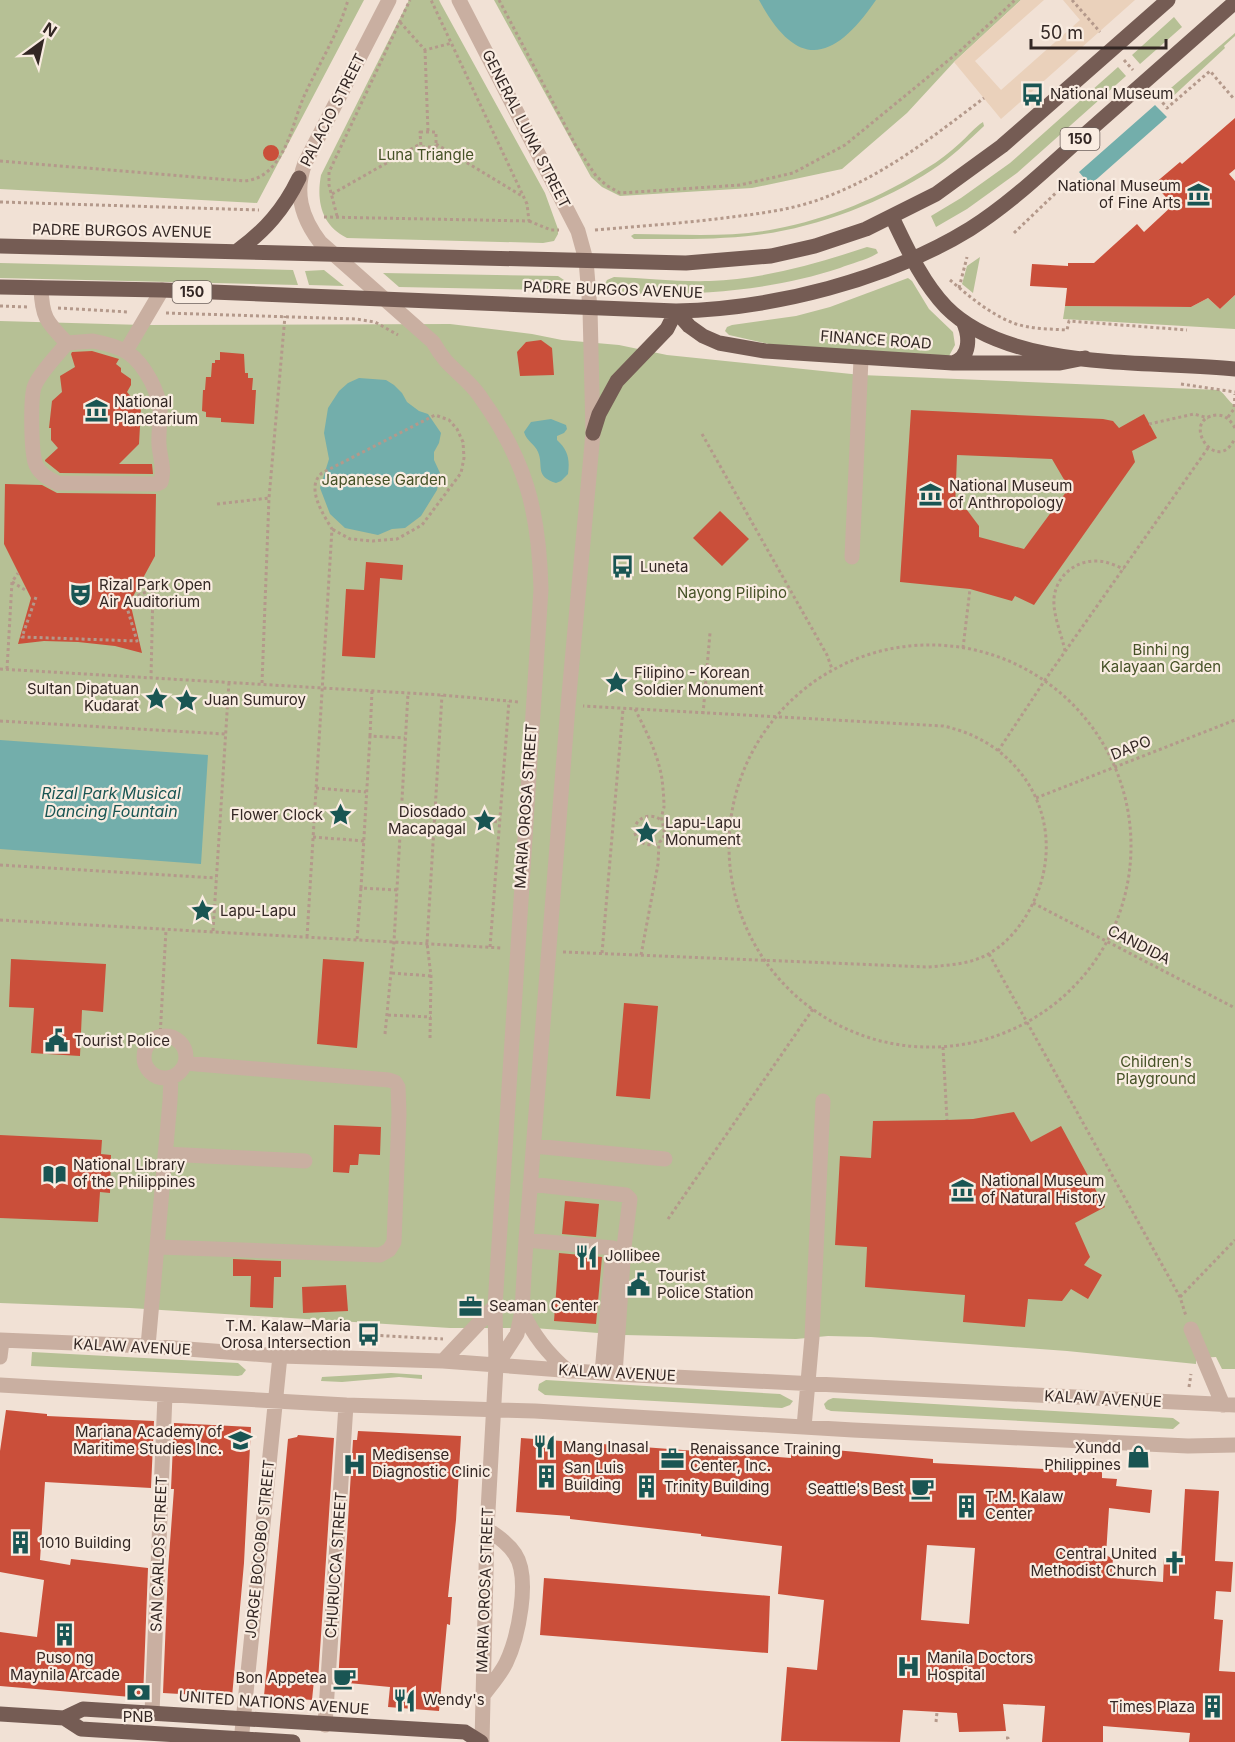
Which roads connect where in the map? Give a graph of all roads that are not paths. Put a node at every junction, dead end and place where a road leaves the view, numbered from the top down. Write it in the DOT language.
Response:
graph roads {
  1 [pos="389,0"];
  2 [pos="459,0"];
  3 [pos="1168,0"];
  4 [pos="1235,2"];
  5 [pos="299,178"];
  6 [pos="891,217"];
  7 [pos="0,246"];
  8 [pos="237,251"];
  9 [pos="333,253"];
  10 [pos="913,258"];
  11 [pos="586,260"];
  12 [pos="0,287"];
  13 [pos="41,288"];
  14 [pos="162,290"];
  15 [pos="384,299"];
  16 [pos="590,309"];
  17 [pos="676,312"];
  18 [pos="963,321"];
  19 [pos="67,343"];
  20 [pos="126,351"];
  21 [pos="1085,358"];
  22 [pos="861,359"];
  23 [pos="953,363"];
  24 [pos="1235,369"];
  25 [pos="593,433"];
  26 [pos="852,557"];
  27 [pos="185,1063"];
  28 [pos="171,1077"];
  29 [pos="823,1101"];
  30 [pos="534,1146"];
  31 [pos="165,1154"];
  32 [pos="665,1160"];
  33 [pos="305,1161"];
  34 [pos="530,1184"];
  35 [pos="526,1240"];
  36 [pos="158,1247"];
  37 [pos="495,1306"];
  38 [pos="522,1311"];
  39 [pos="1191,1329"];
  40 [pos="1,1340"];
  41 [pos="148,1346"];
  42 [pos="280,1356"];
  43 [pos="0,1357"];
  44 [pos="443,1361"];
  45 [pos="496,1366"];
  46 [pos="568,1371"];
  47 [pos="609,1373"];
  48 [pos="808,1382"];
  49 [pos="0,1385"];
  50 [pos="165,1395"];
  51 [pos="275,1401"];
  52 [pos="346,1405"];
  53 [pos="1229,1405"];
  54 [pos="493,1409"];
  55 [pos="804,1427"];
  56 [pos="1235,1445"];
  57 [pos="487,1529"];
  58 [pos="482,1697"];
  59 [pos="152,1713"];
  60 [pos="0,1714"];
  61 [pos="64,1718"];
  62 [pos="243,1719"];
  63 [pos="325,1725"];
  64 [pos="408,1736"];
  65 [pos="242,1740"];
  66 [pos="293,1742"];
  67 [pos="481,1742"];
  1 -- 5 [label="street, PALACIO STREET"];
  2 -- 11 [label="street, GENERAL LUNA STREET"];
  3 -- 6 [label="main road, PADRE BURGOS AVENUE"];
  4 -- 10 [label="main road, PADRE BURGOS AVENUE / 150"];
  5 -- 8 [label="main road"];
  5 -- 9 [label="street, PALACIO STREET"];
  6 -- 10 [label="main road, FINANCE ROAD"];
  6 -- 11 [label="main road, PADRE BURGOS AVENUE"];
  7 -- 8 [label="main road, PADRE BURGOS AVENUE"];
  8 -- 9 [label="main road, PADRE BURGOS AVENUE"];
  9 -- 11 [label="main road, PADRE BURGOS AVENUE"];
  9 -- 15 [label="street, PALACIO STREET"];
  10 -- 17 [label="main road, PADRE BURGOS AVENUE / 150"];
  10 -- 18 [label="main road, FINANCE ROAD"];
  11 -- 16 [label="street, MARIA OROSA STREET"];
  12 -- 13 [label="main road, PADRE BURGOS AVENUE / 150"];
  13 -- 14 [label="main road, PADRE BURGOS AVENUE / 150"];
  13 -- 19 [label="street"];
  14 -- 15 [label="main road, PADRE BURGOS AVENUE / 150"];
  14 -- 20 [label="street"];
  15 -- 16 [label="main road, PADRE BURGOS AVENUE / 150"];
  15 -- 37 [label="street, MARIA OROSA STREET"];
  16 -- 17 [label="main road, PADRE BURGOS AVENUE / 150"];
  16 -- 25 [label="street, MARIA OROSA STREET"];
  17 -- 22 [label="main road, FINANCE ROAD"];
  17 -- 25 [label="main road"];
  18 -- 21 [label="main road, FINANCE ROAD"];
  18 -- 23 [label="main road"];
  19 -- 20 [label="street"];
  19 -- 20 [label="street"];
  21 -- 23 [label="main road, FINANCE ROAD"];
  21 -- 24 [label="main road, FINANCE ROAD"];
  22 -- 23 [label="main road, FINANCE ROAD"];
  22 -- 26 [label="street"];
  25 -- 30 [label="street, MARIA OROSA STREET"];
  27 -- 28 [label="street"];
  27 -- 28 [label="street"];
  27 -- 36 [label="street"];
  28 -- 31 [label="street"];
  29 -- 48 [label="street"];
  30 -- 32 [label="street"];
  30 -- 34 [label="street, MARIA OROSA STREET"];
  31 -- 33 [label="street"];
  31 -- 36 [label="street"];
  34 -- 35 [label="street, MARIA OROSA STREET"];
  34 -- 47 [label="street"];
  35 -- 38 [label="street, MARIA OROSA STREET"];
  35 -- 47 [label="street"];
  36 -- 41 [label="street"];
  37 -- 44 [label="street"];
  37 -- 45 [label="street, MARIA OROSA STREET"];
  38 -- 45 [label="street, MARIA OROSA STREET"];
  38 -- 46 [label="street"];
  39 -- 53 [label="street"];
  40 -- 41 [label="street, KALAW AVENUE"];
  40 -- 43 [label="street"];
  41 -- 42 [label="street, KALAW AVENUE"];
  42 -- 44 [label="street, KALAW AVENUE"];
  42 -- 51 [label="street, JORGE BOCOBO STREET"];
  44 -- 45 [label="street, KALAW AVENUE"];
  45 -- 46 [label="street, KALAW AVENUE"];
  45 -- 54 [label="street, MARIA OROSA STREET"];
  46 -- 47 [label="street, KALAW AVENUE"];
  47 -- 48 [label="street, KALAW AVENUE"];
  48 -- 53 [label="street, KALAW AVENUE"];
  48 -- 55 [label="street"];
  49 -- 50 [label="street"];
  50 -- 51 [label="street"];
  50 -- 59 [label="street, SAN CARLOS STREET"];
  51 -- 52 [label="street"];
  51 -- 62 [label="street, JORGE BOCOBO STREET"];
  52 -- 54 [label="street"];
  52 -- 63 [label="street, CHURUCCA STREET"];
  54 -- 55 [label="street"];
  54 -- 57 [label="street, MARIA OROSA STREET"];
  55 -- 56 [label="street"];
  57 -- 58 [label="street, MARIA OROSA STREET"];
  57 -- 58 [label="street"];
  58 -- 67 [label="street, MARIA OROSA STREET"];
  59 -- 61 [label="main road, UNITED NATIONS AVENUE"];
  59 -- 62 [label="main road, UNITED NATIONS AVENUE"];
  60 -- 61 [label="main road, UNITED NATIONS AVENUE"];
  61 -- 65 [label="main road, UNITED NATIONS AVENUE"];
  62 -- 63 [label="main road, UNITED NATIONS AVENUE"];
  62 -- 65 [label="street, JORGE BOCOBO STREET"];
  63 -- 64 [label="main road, UNITED NATIONS AVENUE"];
  64 -- 67 [label="main road, UNITED NATIONS AVENUE"];
  65 -- 66 [label="main road, UNITED NATIONS AVENUE"];
}
